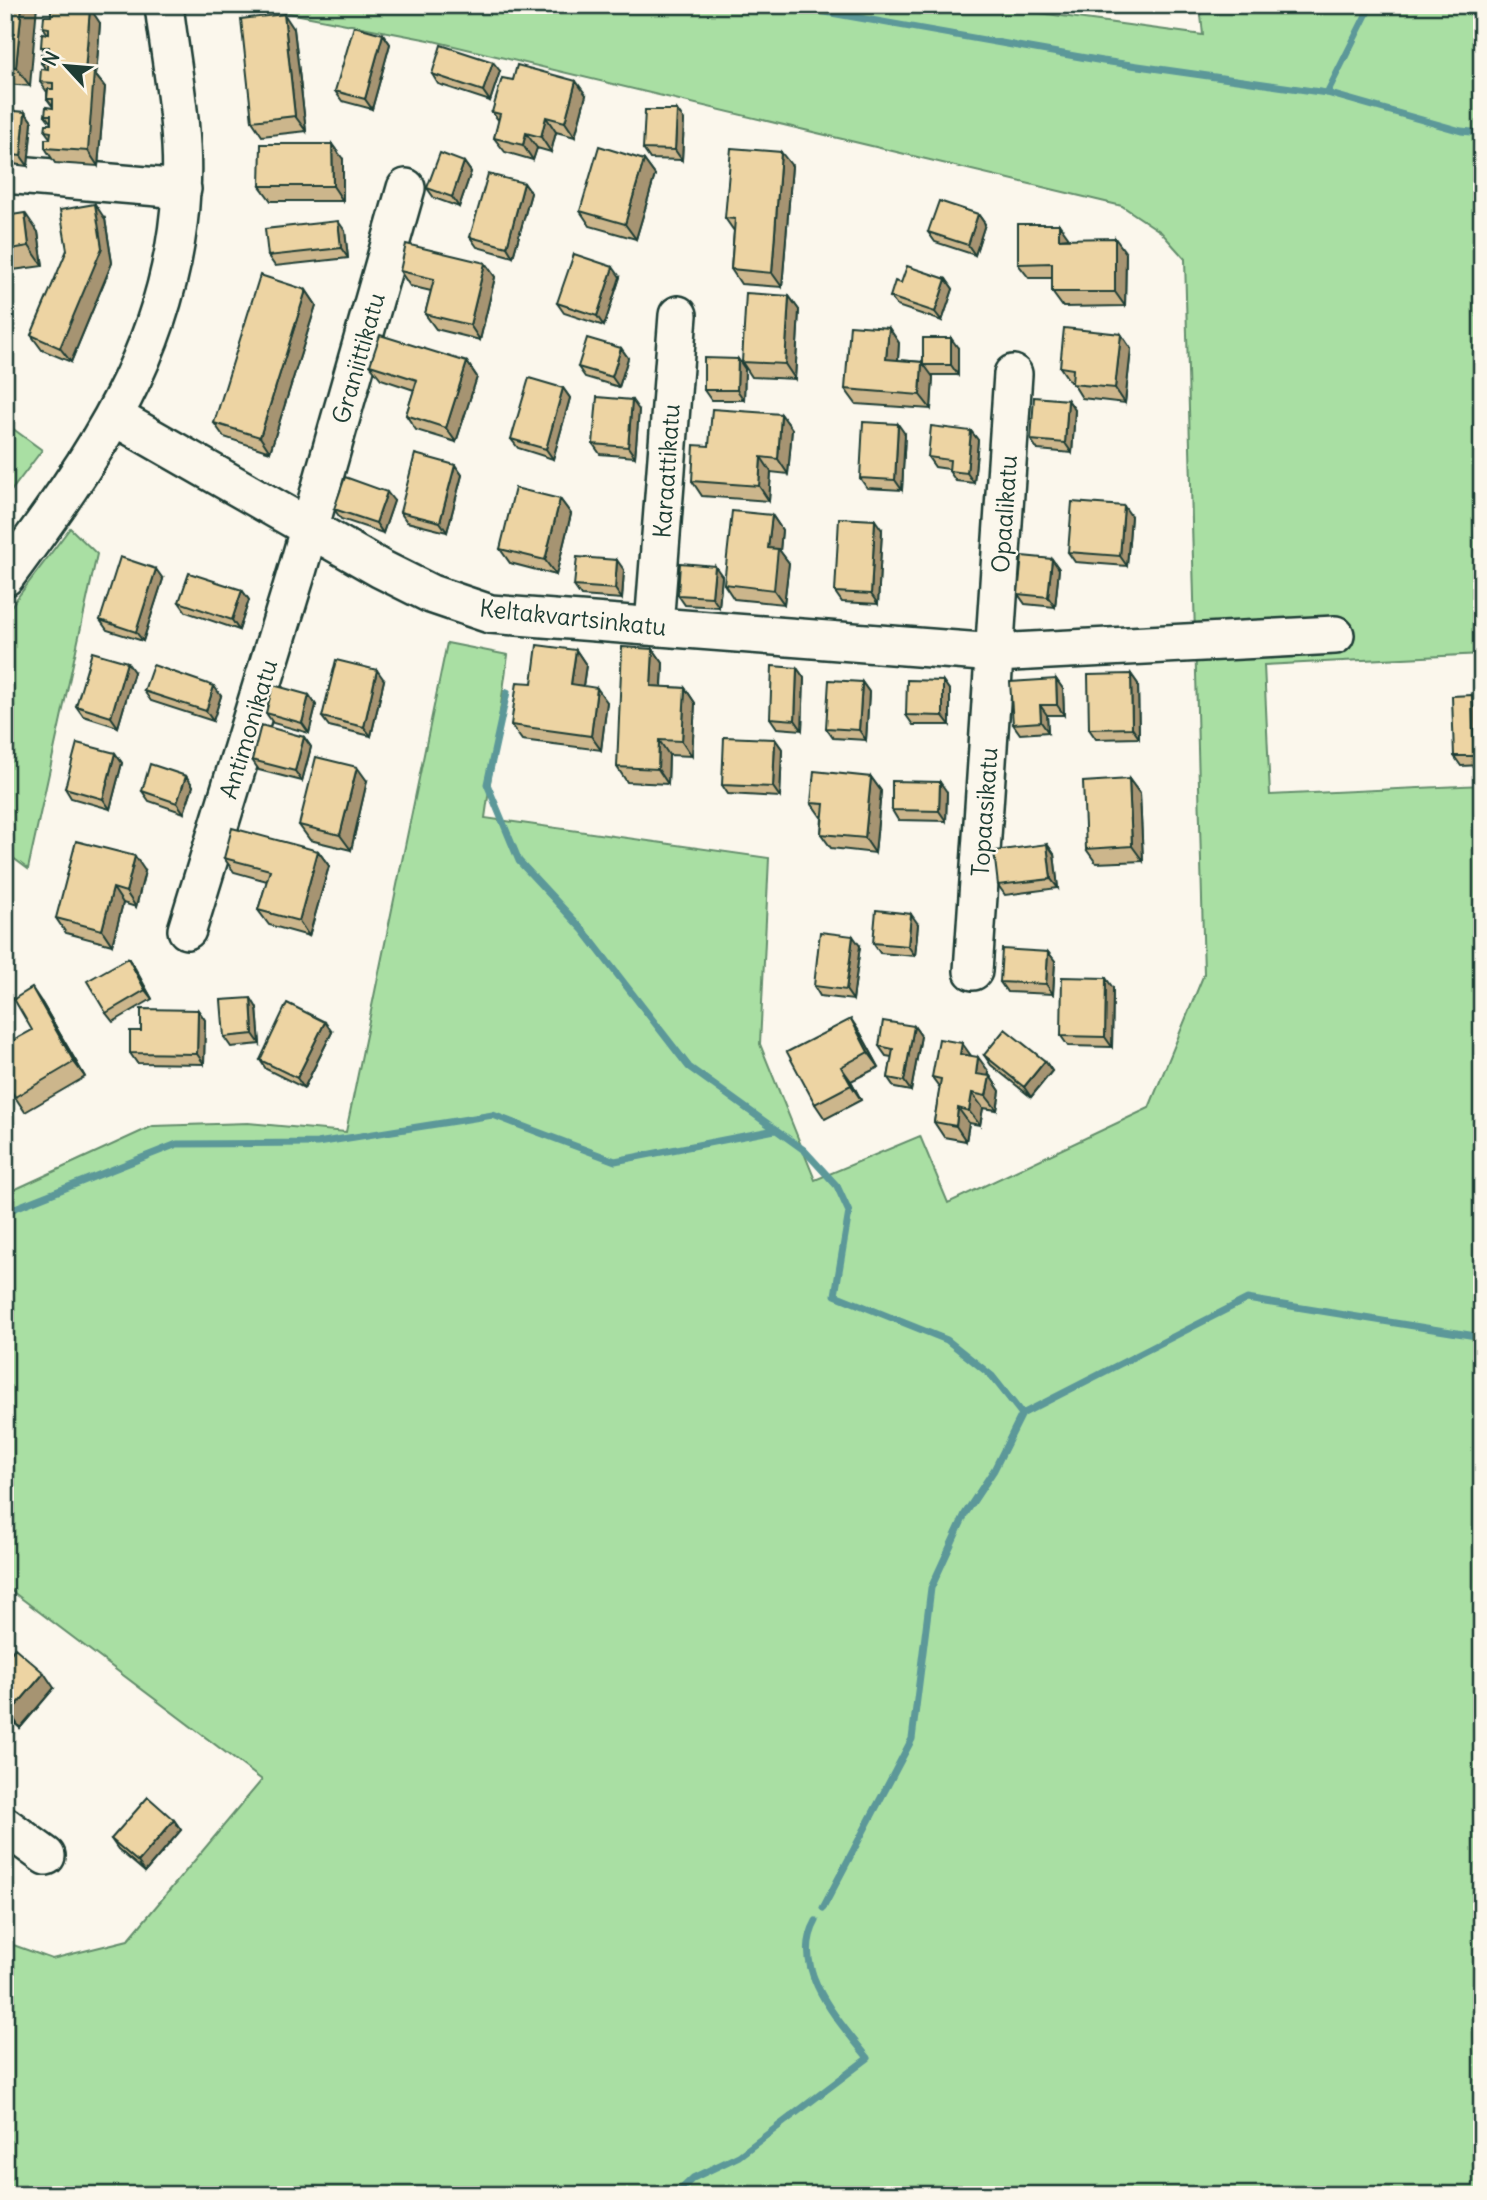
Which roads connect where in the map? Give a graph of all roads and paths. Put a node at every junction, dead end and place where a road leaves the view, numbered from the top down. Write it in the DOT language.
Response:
graph roads {
  1 [pos="164,5"];
  2 [pos="5,174"];
  3 [pos="406,188"];
  4 [pos="182,189"];
  5 [pos="678,316"];
  6 [pos="1013,374"];
  7 [pos="115,417"];
  8 [pos="309,528"];
  9 [pos="5,577"];
  10 [pos="654,626"];
  11 [pos="1335,635"];
  12 [pos="995,653"];
  13 [pos="187,930"];
  14 [pos="973,971"];
  15 [pos="5,1826"];
  16 [pos="46,1856"];
  1 -- 4 [label="street"];
  2 -- 4 [label="street"];
  3 -- 8 [label="street, Graniittikatu"];
  4 -- 7 [label="street"];
  5 -- 10 [label="street, Karaattikatu"];
  6 -- 12 [label="street, Opaalikatu"];
  7 -- 8 [label="street, Keltakvartsinkatu"];
  7 -- 9 [label="street"];
  8 -- 10 [label="street, Keltakvartsinkatu"];
  8 -- 13 [label="street, Antimonikatu"];
  10 -- 12 [label="street, Keltakvartsinkatu"];
  11 -- 12 [label="street, Keltakvartsinkatu"];
  12 -- 14 [label="street, Topaasikatu"];
  15 -- 16 [label="street"];
}
